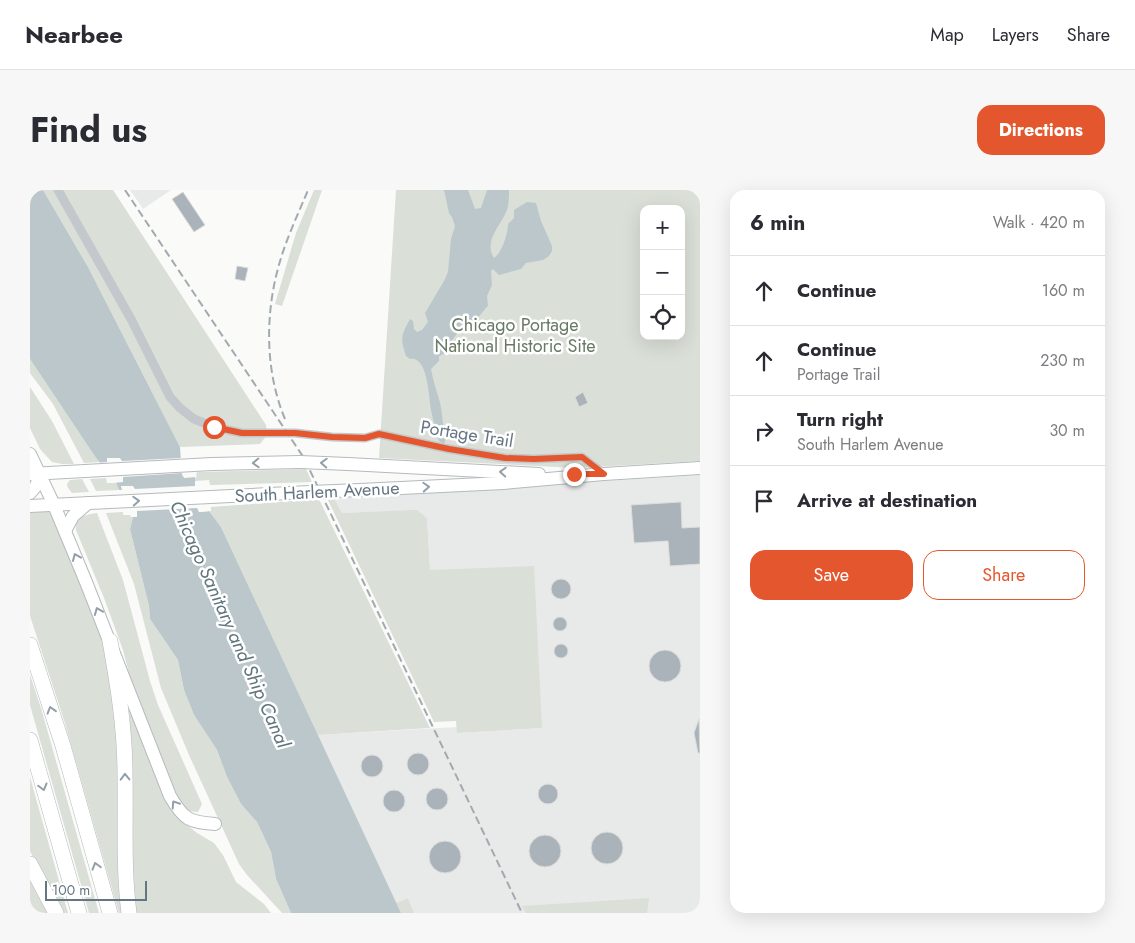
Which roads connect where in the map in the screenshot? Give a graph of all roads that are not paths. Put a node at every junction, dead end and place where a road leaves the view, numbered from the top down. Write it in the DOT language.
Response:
graph roads {
  1 [pos="58,190"];
  2 [pos="30,454"];
  3 [pos="700,468"];
  4 [pos="35,474"];
  5 [pos="604,474"];
  6 [pos="30,493"];
  7 [pos="88,503"];
  8 [pos="54,505"];
  9 [pos="30,506"];
  10 [pos="65,531"];
  11 [pos="110,641"];
  12 [pos="30,645"];
  13 [pos="30,740"];
  14 [pos="216,824"];
  15 [pos="30,864"];
  16 [pos="56,913"];
  17 [pos="79,913"];
  18 [pos="110,913"];
  19 [pos="129,913"];
  1 -- 5 [label="street, Portage Trail"];
  2 -- 4 [label="main road"];
  3 -- 5 [label="main road, South Harlem Avenue"];
  5 -- 4 [label="main road, South Harlem Avenue, one-way, bridge"];
  4 -- 6 [label="main road"];
  4 -- 8 [label="main road"];
  7 -- 5 [label="main road, South Harlem Avenue, one-way, bridge"];
  7 -- 8 [label="main road, South Harlem Avenue"];
  7 -- 10 [label="main road"];
  8 -- 9 [label="main road, South Harlem Avenue"];
  8 -- 10 [label="main road"];
  11 -- 10 [label="main road, one-way"];
  14 -- 11 [label="main road, one-way"];
  19 -- 11 [label="highway, one-way"];
  18 -- 12 [label="highway, one-way"];
  13 -- 17 [label="highway, one-way"];
  15 -- 16 [label="highway"];
}
